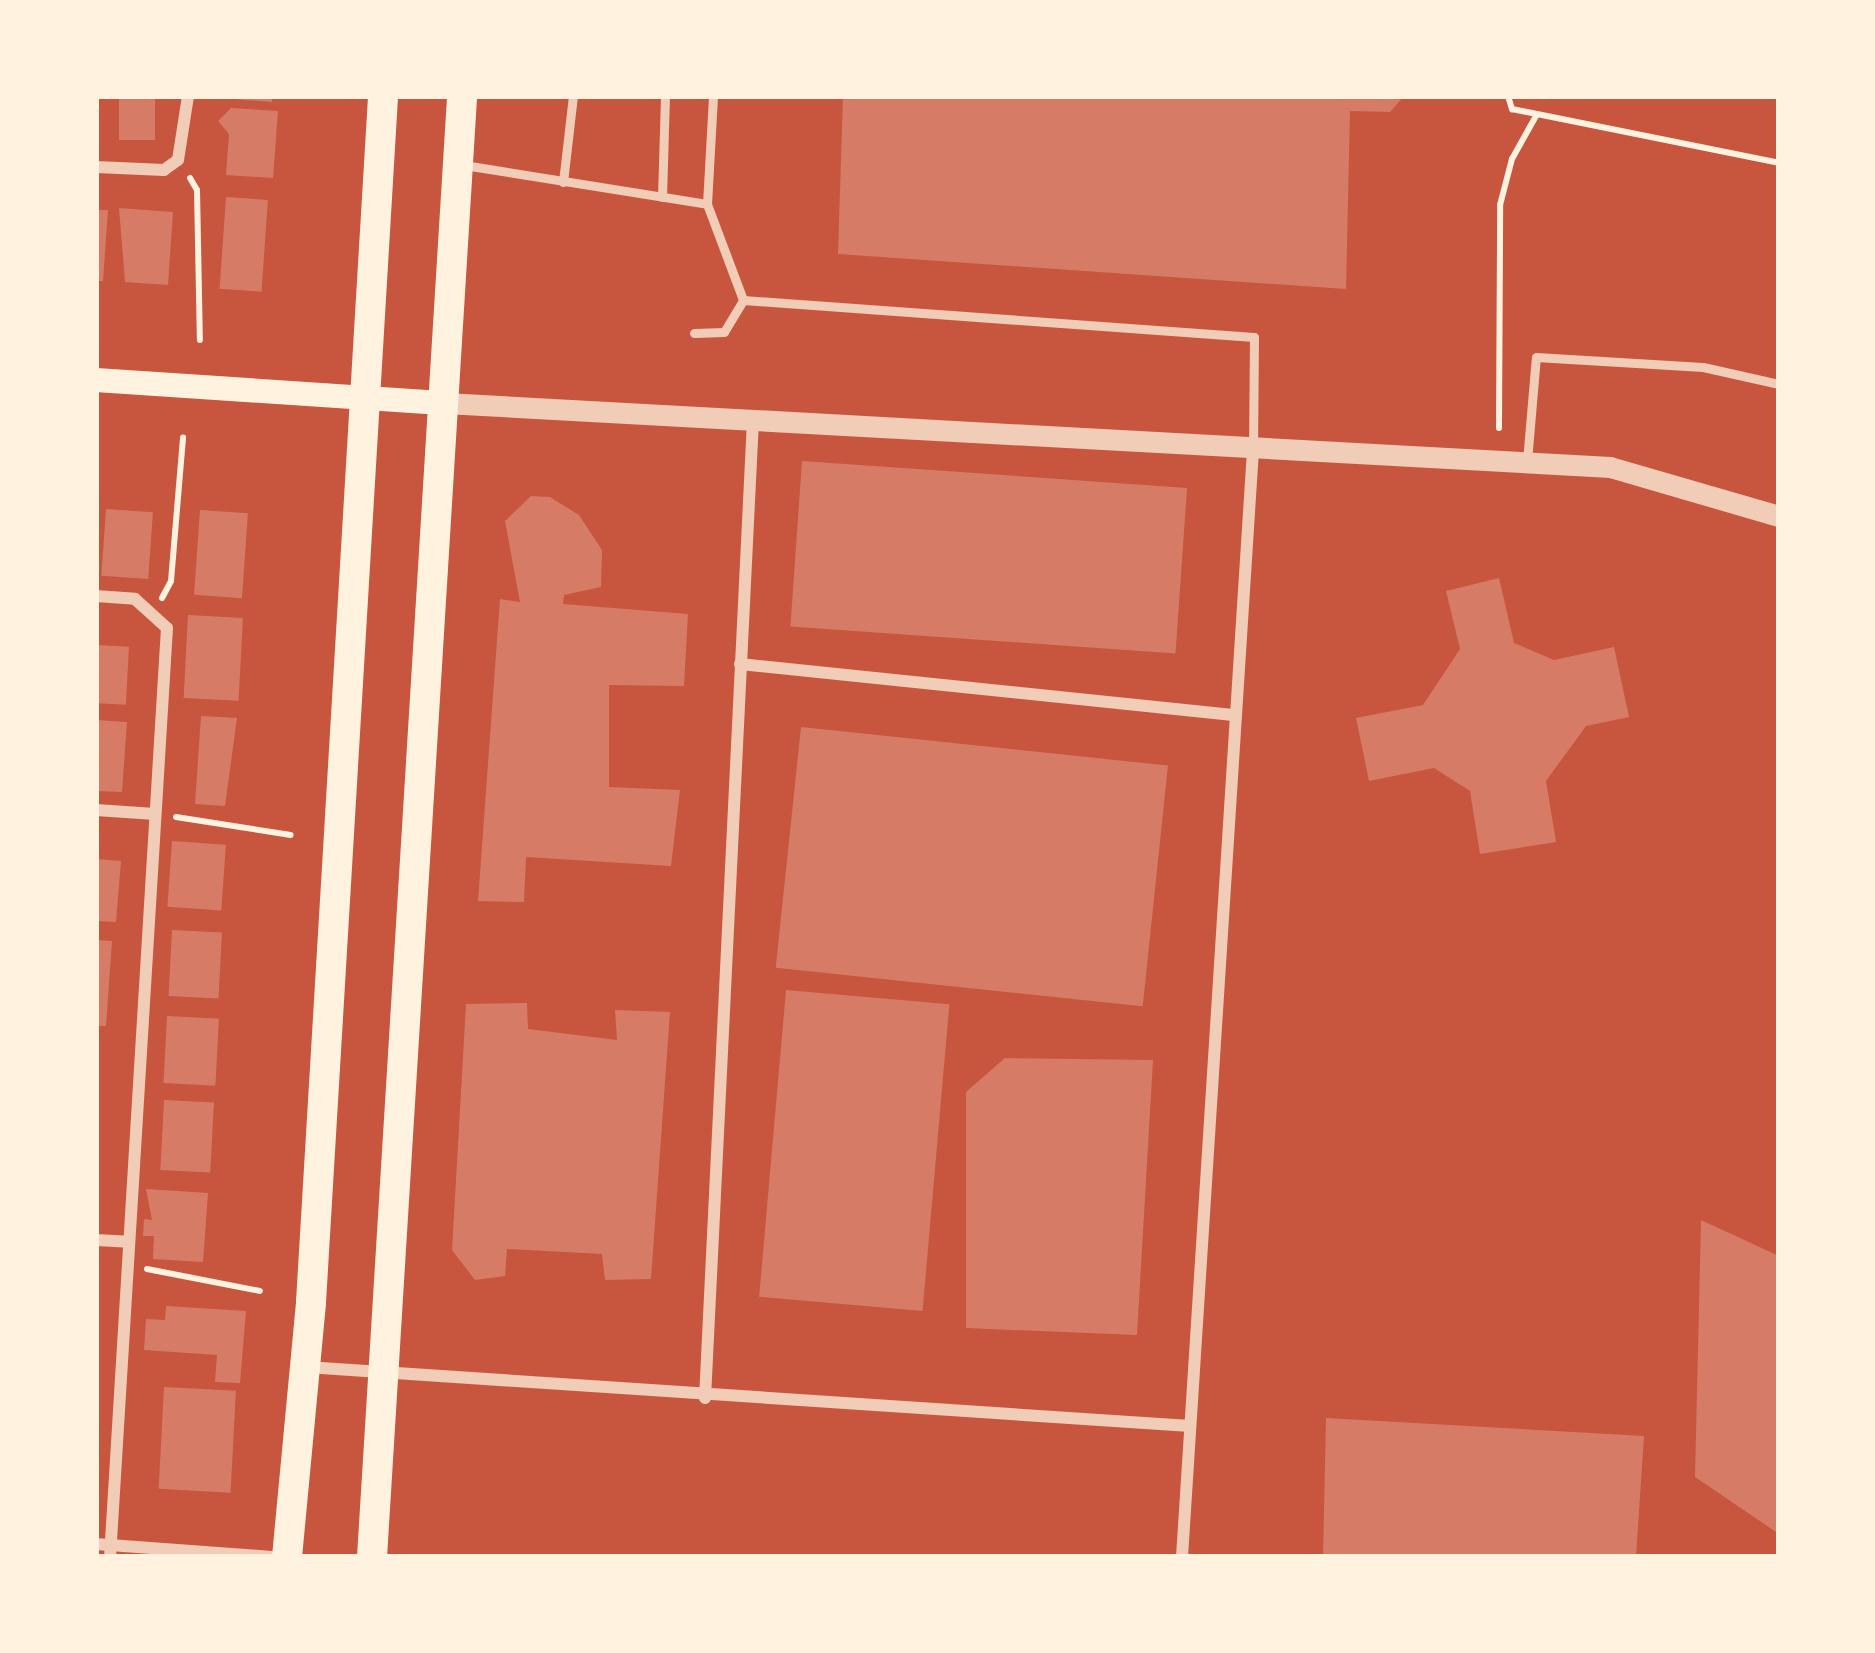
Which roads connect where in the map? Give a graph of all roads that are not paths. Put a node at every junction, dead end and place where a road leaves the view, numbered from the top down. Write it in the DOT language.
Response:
graph roads {
  1 [pos="188,96"];
  2 [pos="383,96"];
  3 [pos="462,96"];
  4 [pos="573,96"];
  5 [pos="665,96"];
  6 [pos="713,96"];
  7 [pos="458,164"];
  8 [pos="96,167"];
  9 [pos="562,182"];
  10 [pos="662,197"];
  11 [pos="707,204"];
  12 [pos="743,300"];
  13 [pos="694,333"];
  14 [pos="96,380"];
  15 [pos="1779,384"];
  16 [pos="365,398"];
  17 [pos="445,403"];
  18 [pos="753,419"];
  19 [pos="1252,449"];
  20 [pos="1527,461"];
  21 [pos="1779,516"];
  22 [pos="96,596"];
  23 [pos="740,664"];
  24 [pos="1235,715"];
  25 [pos="96,810"];
  26 [pos="155,814"];
  27 [pos="96,1240"];
  28 [pos="129,1242"];
  29 [pos="306,1367"];
  30 [pos="383,1373"];
  31 [pos="705,1398"];
  32 [pos="1190,1426"];
  33 [pos="106,1549"];
  34 [pos="272,1557"];
  35 [pos="287,1557"];
  36 [pos="372,1557"];
  37 [pos="1182,1557"];
  1 -- 8 [label="street"];
  2 -- 16 [label="main road"];
  3 -- 7 [label="main road"];
  4 -- 9 [label="lane"];
  5 -- 10 [label="lane"];
  6 -- 11 [label="lane"];
  7 -- 9 [label="lane"];
  7 -- 17 [label="main road"];
  9 -- 10 [label="lane"];
  10 -- 11 [label="lane"];
  11 -- 12 [label="lane"];
  12 -- 13 [label="lane"];
  12 -- 19 [label="lane"];
  14 -- 16 [label="main road"];
  15 -- 20 [label="lane"];
  16 -- 17 [label="main road"];
  16 -- 29 [label="main road"];
  17 -- 18 [label="street"];
  17 -- 30 [label="main road"];
  18 -- 19 [label="street"];
  18 -- 23 [label="street"];
  19 -- 20 [label="street"];
  19 -- 24 [label="street"];
  20 -- 21 [label="street"];
  22 -- 26 [label="street"];
  23 -- 24 [label="street"];
  23 -- 31 [label="street"];
  24 -- 32 [label="street"];
  25 -- 26 [label="street"];
  26 -- 28 [label="street"];
  27 -- 28 [label="street"];
  28 -- 33 [label="street"];
  29 -- 30 [label="street"];
  29 -- 35 [label="main road"];
  30 -- 31 [label="street"];
  30 -- 36 [label="main road"];
  31 -- 32 [label="street"];
  32 -- 37 [label="street"];
  33 -- 34 [label="street"];
}
